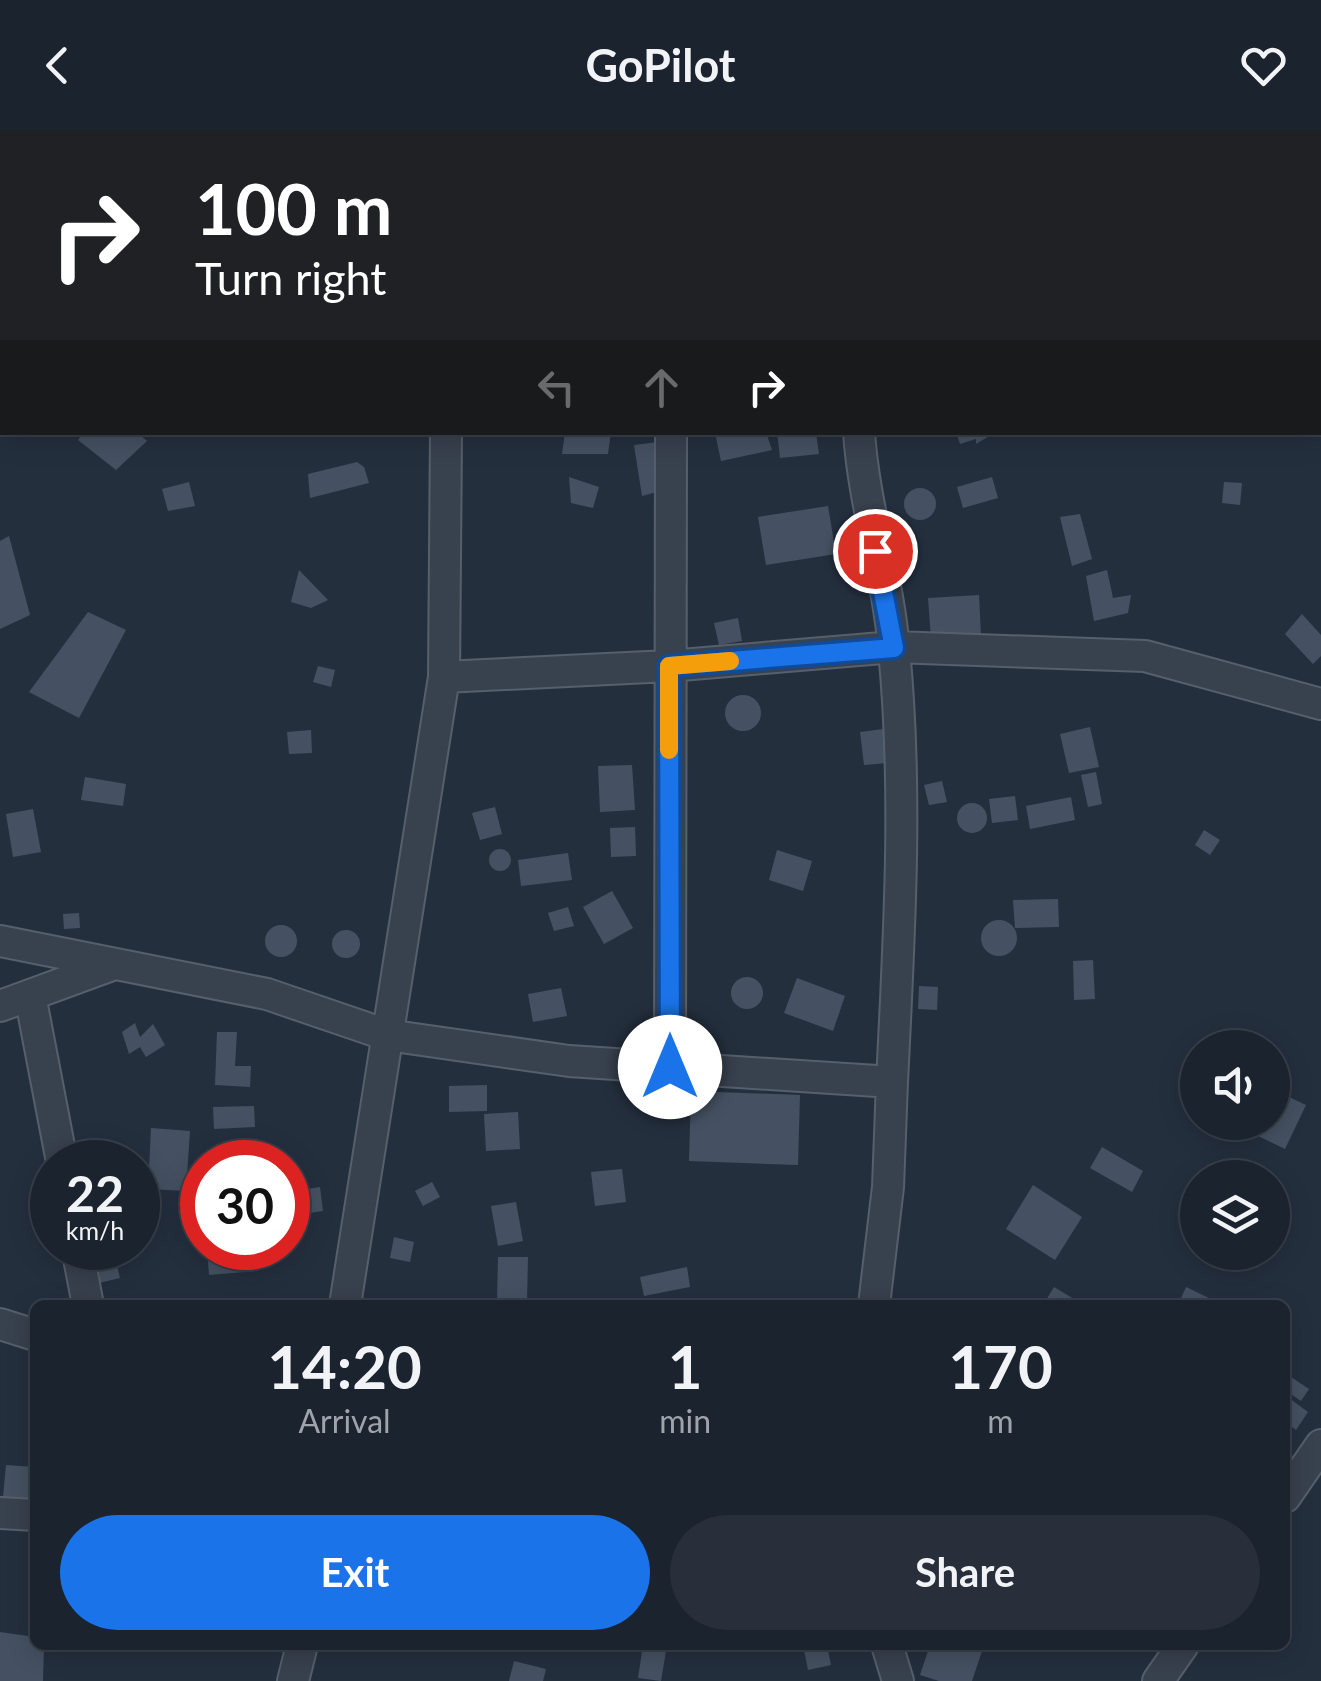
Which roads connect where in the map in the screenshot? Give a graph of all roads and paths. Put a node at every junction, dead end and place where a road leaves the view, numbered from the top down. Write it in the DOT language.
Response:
graph roads {
  1 [pos="446,435"];
  2 [pos="671,435"];
  3 [pos="860,435"];
  4 [pos="894,648"];
  5 [pos="669,666"];
  6 [pos="444,677"];
  7 [pos="1321,704"];
  8 [pos="0,941"];
  9 [pos="112,965"];
  10 [pos="30,995"];
  11 [pos="0,1006"];
  12 [pos="387,1035"];
  13 [pos="670,1067"];
  14 [pos="892,1082"];
  15 [pos="58,1140"];
  16 [pos="81,1270"];
  17 [pos="87,1300"];
  18 [pos="346,1300"];
  19 [pos="875,1300"];
  20 [pos="0,1324"];
  21 [pos="30,1333"];
  22 [pos="1321,1445"];
  23 [pos="1290,1490"];
  24 [pos="0,1513"];
  25 [pos="30,1515"];
  26 [pos="301,1650"];
  27 [pos="889,1650"];
  28 [pos="1179,1650"];
  29 [pos="293,1681"];
  30 [pos="898,1681"];
  31 [pos="1158,1681"];
  1 -- 6 [label="street"];
  2 -- 5 [label="street"];
  3 -- 4 [label="street"];
  4 -- 5 [label="street"];
  4 -- 7 [label="street"];
  4 -- 14 [label="street"];
  5 -- 6 [label="street"];
  5 -- 13 [label="street"];
  6 -- 12 [label="street"];
  8 -- 9 [label="street"];
  9 -- 10 [label="street"];
  9 -- 12 [label="street"];
  10 -- 11 [label="street"];
  10 -- 15 [label="street"];
  12 -- 13 [label="street"];
  12 -- 18 [label="street"];
  13 -- 14 [label="street"];
  14 -- 19 [label="street"];
  16 -- 17 [label="street"];
  20 -- 21 [label="street"];
  22 -- 23 [label="street"];
  24 -- 25 [label="street"];
  26 -- 29 [label="street"];
  27 -- 30 [label="street"];
  28 -- 31 [label="street"];
}
